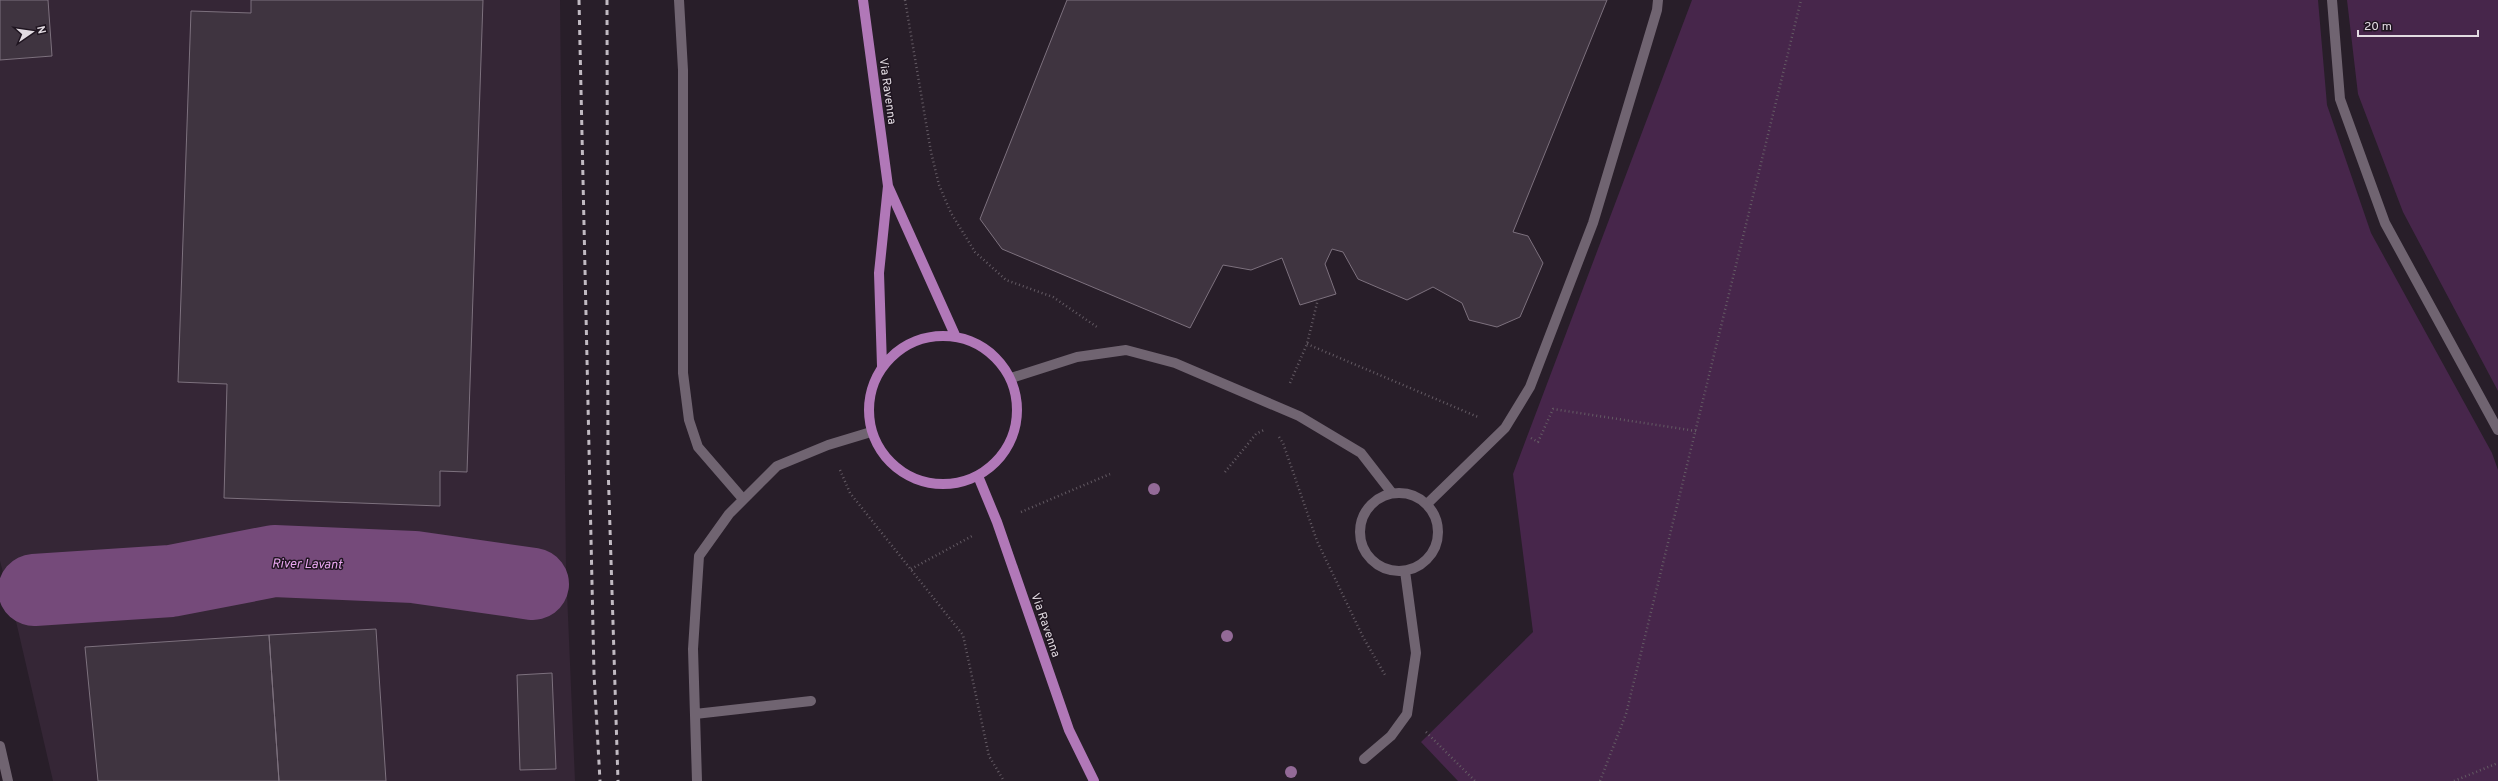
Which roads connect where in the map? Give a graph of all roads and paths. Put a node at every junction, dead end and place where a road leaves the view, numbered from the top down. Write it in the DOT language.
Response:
graph roads {
  1 [pos="679,0"];
  2 [pos="863,0"];
  3 [pos="905,0"];
  4 [pos="1658,0"];
  5 [pos="1801,0"];
  6 [pos="2332,0"];
  7 [pos="888,186"];
  8 [pos="955,335"];
  9 [pos="1126,350"];
  10 [pos="882,366"];
  11 [pos="1011,378"];
  12 [pos="2498,430"];
  13 [pos="871,432"];
  14 [pos="1274,432"];
  15 [pos="828,445"];
  16 [pos="978,476"];
  17 [pos="1392,493"];
  18 [pos="744,499"];
  19 [pos="1427,504"];
  20 [pos="1405,571"];
  21 [pos="811,701"];
  22 [pos="695,714"];
  23 [pos="1407,714"];
  24 [pos="0,746"];
  25 [pos="1364,759"];
  26 [pos="2498,762"];
  27 [pos="8,781"];
  28 [pos="697,781"];
  29 [pos="1004,781"];
  30 [pos="1094,781"];
  31 [pos="1475,781"];
  32 [pos="1600,781"];
  33 [pos="2454,781"];
  1 -- 18 [label="street"];
  2 -- 7 [label="main road, Via Ravenna"];
  3 -- 9 [label="path"];
  4 -- 19 [label="street"];
  5 -- 32 [label="path"];
  6 -- 12 [label="street"];
  7 -- 8 [label="main road, Via Ravenna"];
  7 -- 10 [label="main road, Via Ravenna"];
  8 -- 10 [label="main road"];
  8 -- 11 [label="main road"];
  9 -- 11 [label="street"];
  9 -- 17 [label="street"];
  10 -- 13 [label="main road"];
  11 -- 16 [label="main road"];
  13 -- 15 [label="street"];
  13 -- 16 [label="main road"];
  14 -- 23 [label="path"];
  15 -- 18 [label="street"];
  15 -- 29 [label="path"];
  16 -- 30 [label="main road, Via Ravenna"];
  17 -- 19 [label="street"];
  17 -- 20 [label="street"];
  18 -- 22 [label="street"];
  19 -- 20 [label="street"];
  20 -- 23 [label="street"];
  21 -- 22 [label="street"];
  22 -- 28 [label="street"];
  23 -- 25 [label="street"];
  23 -- 31 [label="path"];
  24 -- 27 [label="street"];
  26 -- 33 [label="path"];
}
